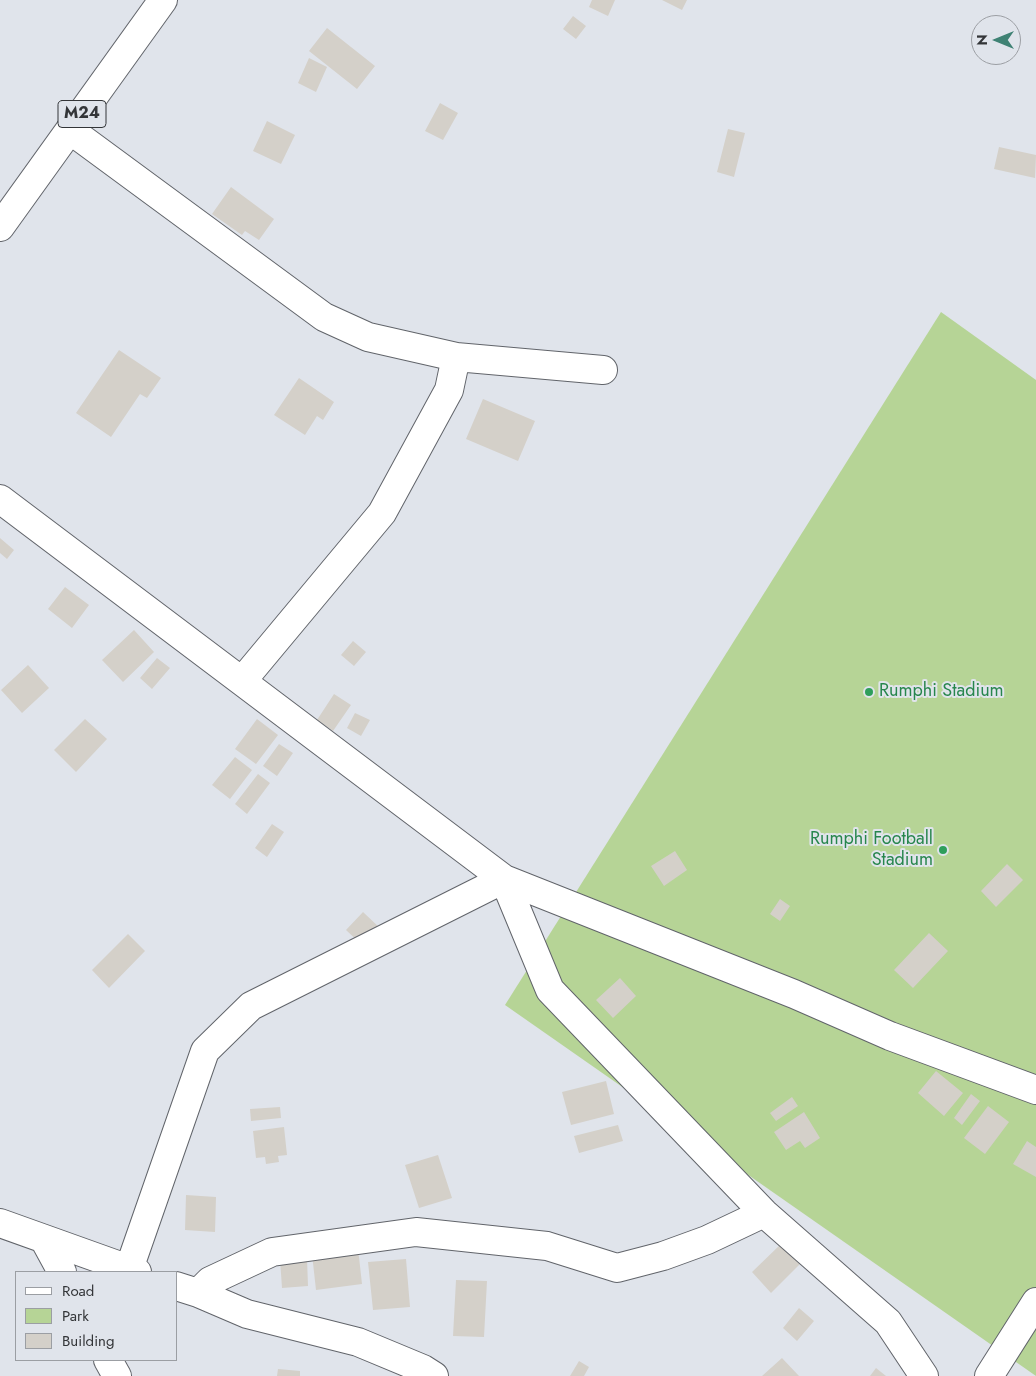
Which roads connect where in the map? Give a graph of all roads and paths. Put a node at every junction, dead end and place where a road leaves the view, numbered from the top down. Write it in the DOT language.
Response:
graph roads {
  1 [pos="162,0"];
  2 [pos="70,130"];
  3 [pos="0,227"];
  4 [pos="456,357"];
  5 [pos="603,370"];
  6 [pos="0,499"];
  7 [pos="242,680"];
  8 [pos="504,879"];
  9 [pos="1036,1090"];
  10 [pos="764,1213"];
  11 [pos="0,1223"];
  12 [pos="44,1239"];
  13 [pos="61,1271"];
  14 [pos="133,1271"];
  15 [pos="187,1290"];
  16 [pos="1036,1302"];
  17 [pos="108,1361"];
  18 [pos="116,1376"];
  19 [pos="434,1376"];
  20 [pos="924,1376"];
  21 [pos="989,1376"];
  1 -- 2 [label="street, M24"];
  2 -- 3 [label="street, M24"];
  2 -- 4 [label="street"];
  4 -- 5 [label="street"];
  4 -- 7 [label="street"];
  6 -- 7 [label="street"];
  7 -- 8 [label="street"];
  8 -- 9 [label="street"];
  8 -- 10 [label="street"];
  8 -- 14 [label="street"];
  10 -- 15 [label="street"];
  10 -- 20 [label="street"];
  11 -- 12 [label="street"];
  12 -- 13 [label="street"];
  12 -- 14 [label="street"];
  15 -- 19 [label="street"];
  16 -- 21 [label="street"];
  17 -- 18 [label="street"];
}
